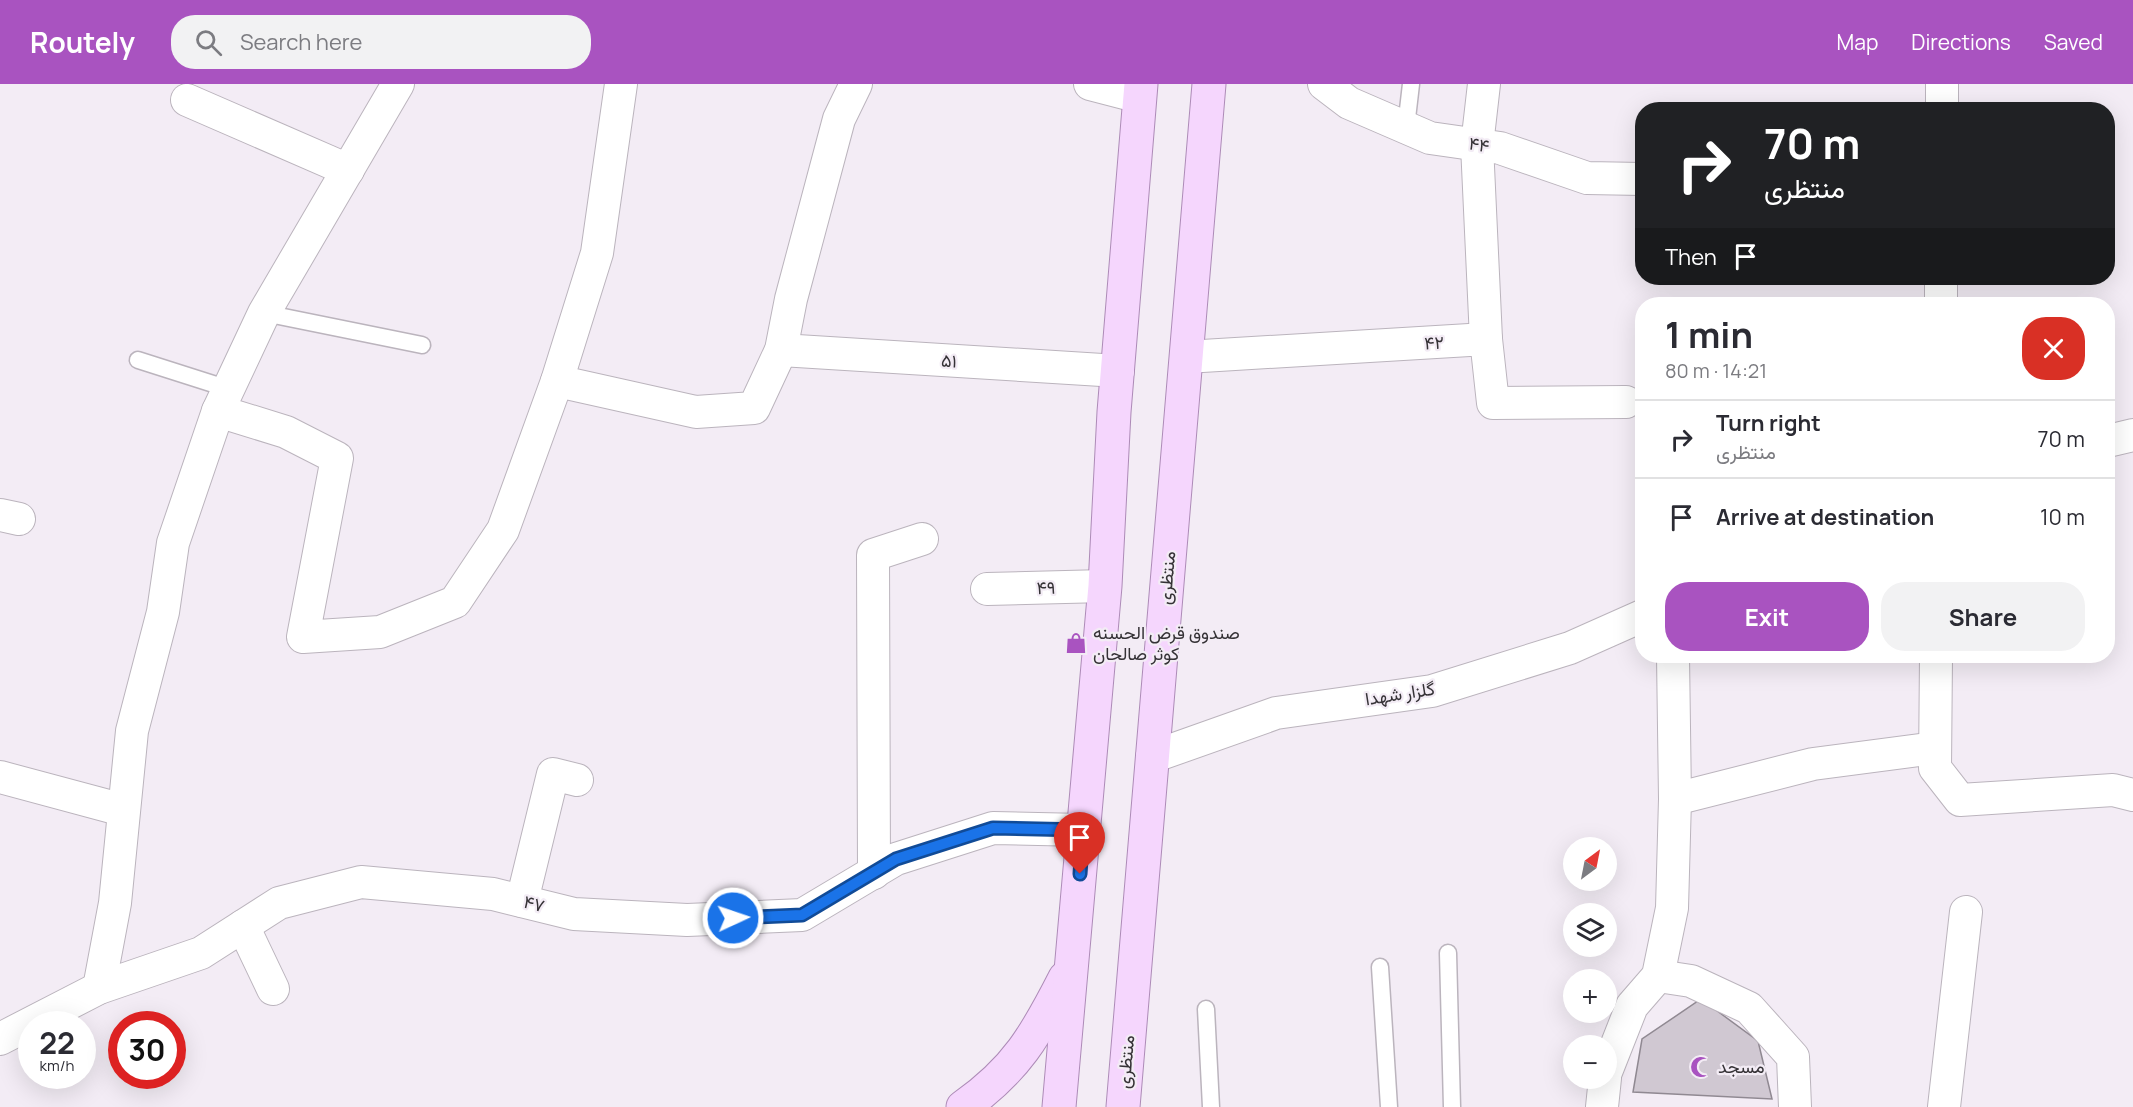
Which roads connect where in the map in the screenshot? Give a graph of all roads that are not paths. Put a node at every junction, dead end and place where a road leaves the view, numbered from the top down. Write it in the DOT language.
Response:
graph roads {
  1 [pos="398,84"];
  2 [pos="621,84"];
  3 [pos="856,84"];
  4 [pos="1090,84"];
  5 [pos="1209,84"];
  6 [pos="1324,84"];
  7 [pos="1411,84"];
  8 [pos="1484,84"];
  9 [pos="1942,84"];
  10 [pos="1141,91"];
  11 [pos="187,100"];
  12 [pos="1942,102"];
  13 [pos="1406,127"];
  14 [pos="1477,145"];
  15 [pos="348,170"];
  16 [pos="1635,179"];
  17 [pos="264,313"];
  18 [pos="1486,339"];
  19 [pos="422,345"];
  20 [pos="782,350"];
  21 [pos="1186,357"];
  22 [pos="138,360"];
  23 [pos="1118,371"];
  24 [pos="557,381"];
  25 [pos="224,400"];
  26 [pos="1626,402"];
  27 [pos="2133,435"];
  28 [pos="2115,439"];
  29 [pos="922,539"];
  30 [pos="1105,586"];
  31 [pos="987,589"];
  32 [pos="1635,619"];
  33 [pos="1673,663"];
  34 [pos="1936,663"];
  35 [pos="1935,748"];
  36 [pos="1152,757"];
  37 [pos="0,777"];
  38 [pos="577,780"];
  39 [pos="2133,795"];
  40 [pos="1675,799"];
  41 [pos="123,810"];
  42 [pos="1083,830"];
  43 [pos="874,873"];
  44 [pos="522,901"];
  45 [pos="1966,912"];
  46 [pos="243,926"];
  47 [pos="1448,954"];
  48 [pos="1072,962"];
  49 [pos="1380,967"];
  50 [pos="1658,976"];
  51 [pos="99,988"];
  52 [pos="273,989"];
  53 [pos="1206,1009"];
  54 [pos="0,1039"];
  55 [pos="1617,1044"];
  56 [pos="1604,1089"];
  57 [pos="963,1107"];
  58 [pos="1059,1107"];
  59 [pos="1123,1107"];
  60 [pos="1211,1107"];
  61 [pos="1389,1107"];
  62 [pos="1452,1107"];
  63 [pos="1602,1107"];
  64 [pos="1795,1107"];
  65 [pos="1944,1107"];
  1 -- 15 [label="street"];
  2 -- 24 [label="street"];
  3 -- 20 [label="street"];
  4 -- 10 [label="street"];
  5 -- 21 [label="main road, منتظری"];
  6 -- 13 [label="street, ۴۴"];
  7 -- 13 [label="lane"];
  8 -- 14 [label="street"];
  9 -- 12 [label="street"];
  10 -- 23 [label="main road"];
  11 -- 15 [label="street"];
  13 -- 14 [label="street, ۴۴"];
  14 -- 16 [label="street, ۴۴"];
  14 -- 18 [label="street"];
  15 -- 17 [label="street"];
  17 -- 19 [label="lane"];
  17 -- 25 [label="street"];
  18 -- 21 [label="street, ۴۲"];
  18 -- 26 [label="street"];
  20 -- 23 [label="street, ۵۱"];
  20 -- 24 [label="street"];
  21 -- 36 [label="main road, منتظری"];
  22 -- 25 [label="lane"];
  23 -- 30 [label="main road"];
  24 -- 25 [label="street"];
  25 -- 41 [label="street"];
  27 -- 28 [label="street"];
  29 -- 43 [label="street"];
  30 -- 31 [label="street, ۴۹"];
  30 -- 42 [label="main road"];
  32 -- 36 [label="street, گلزار شهدا"];
  33 -- 40 [label="street"];
  34 -- 35 [label="street"];
  35 -- 39 [label="street"];
  35 -- 40 [label="street"];
  36 -- 59 [label="main road, منتظری"];
  37 -- 41 [label="street"];
  38 -- 44 [label="street"];
  40 -- 50 [label="street"];
  41 -- 51 [label="street"];
  42 -- 43 [label="street, ۴۷"];
  42 -- 48 [label="main road"];
  43 -- 44 [label="street, ۴۷"];
  44 -- 46 [label="street, ۴۷"];
  45 -- 65 [label="street"];
  46 -- 51 [label="street, ۴۷"];
  46 -- 52 [label="street"];
  47 -- 62 [label="lane"];
  48 -- 57 [label="main road"];
  48 -- 58 [label="main road"];
  49 -- 61 [label="lane"];
  50 -- 55 [label="street"];
  50 -- 64 [label="street"];
  51 -- 54 [label="street, ۴۷"];
  53 -- 60 [label="lane"];
  56 -- 63 [label="street"];
}
